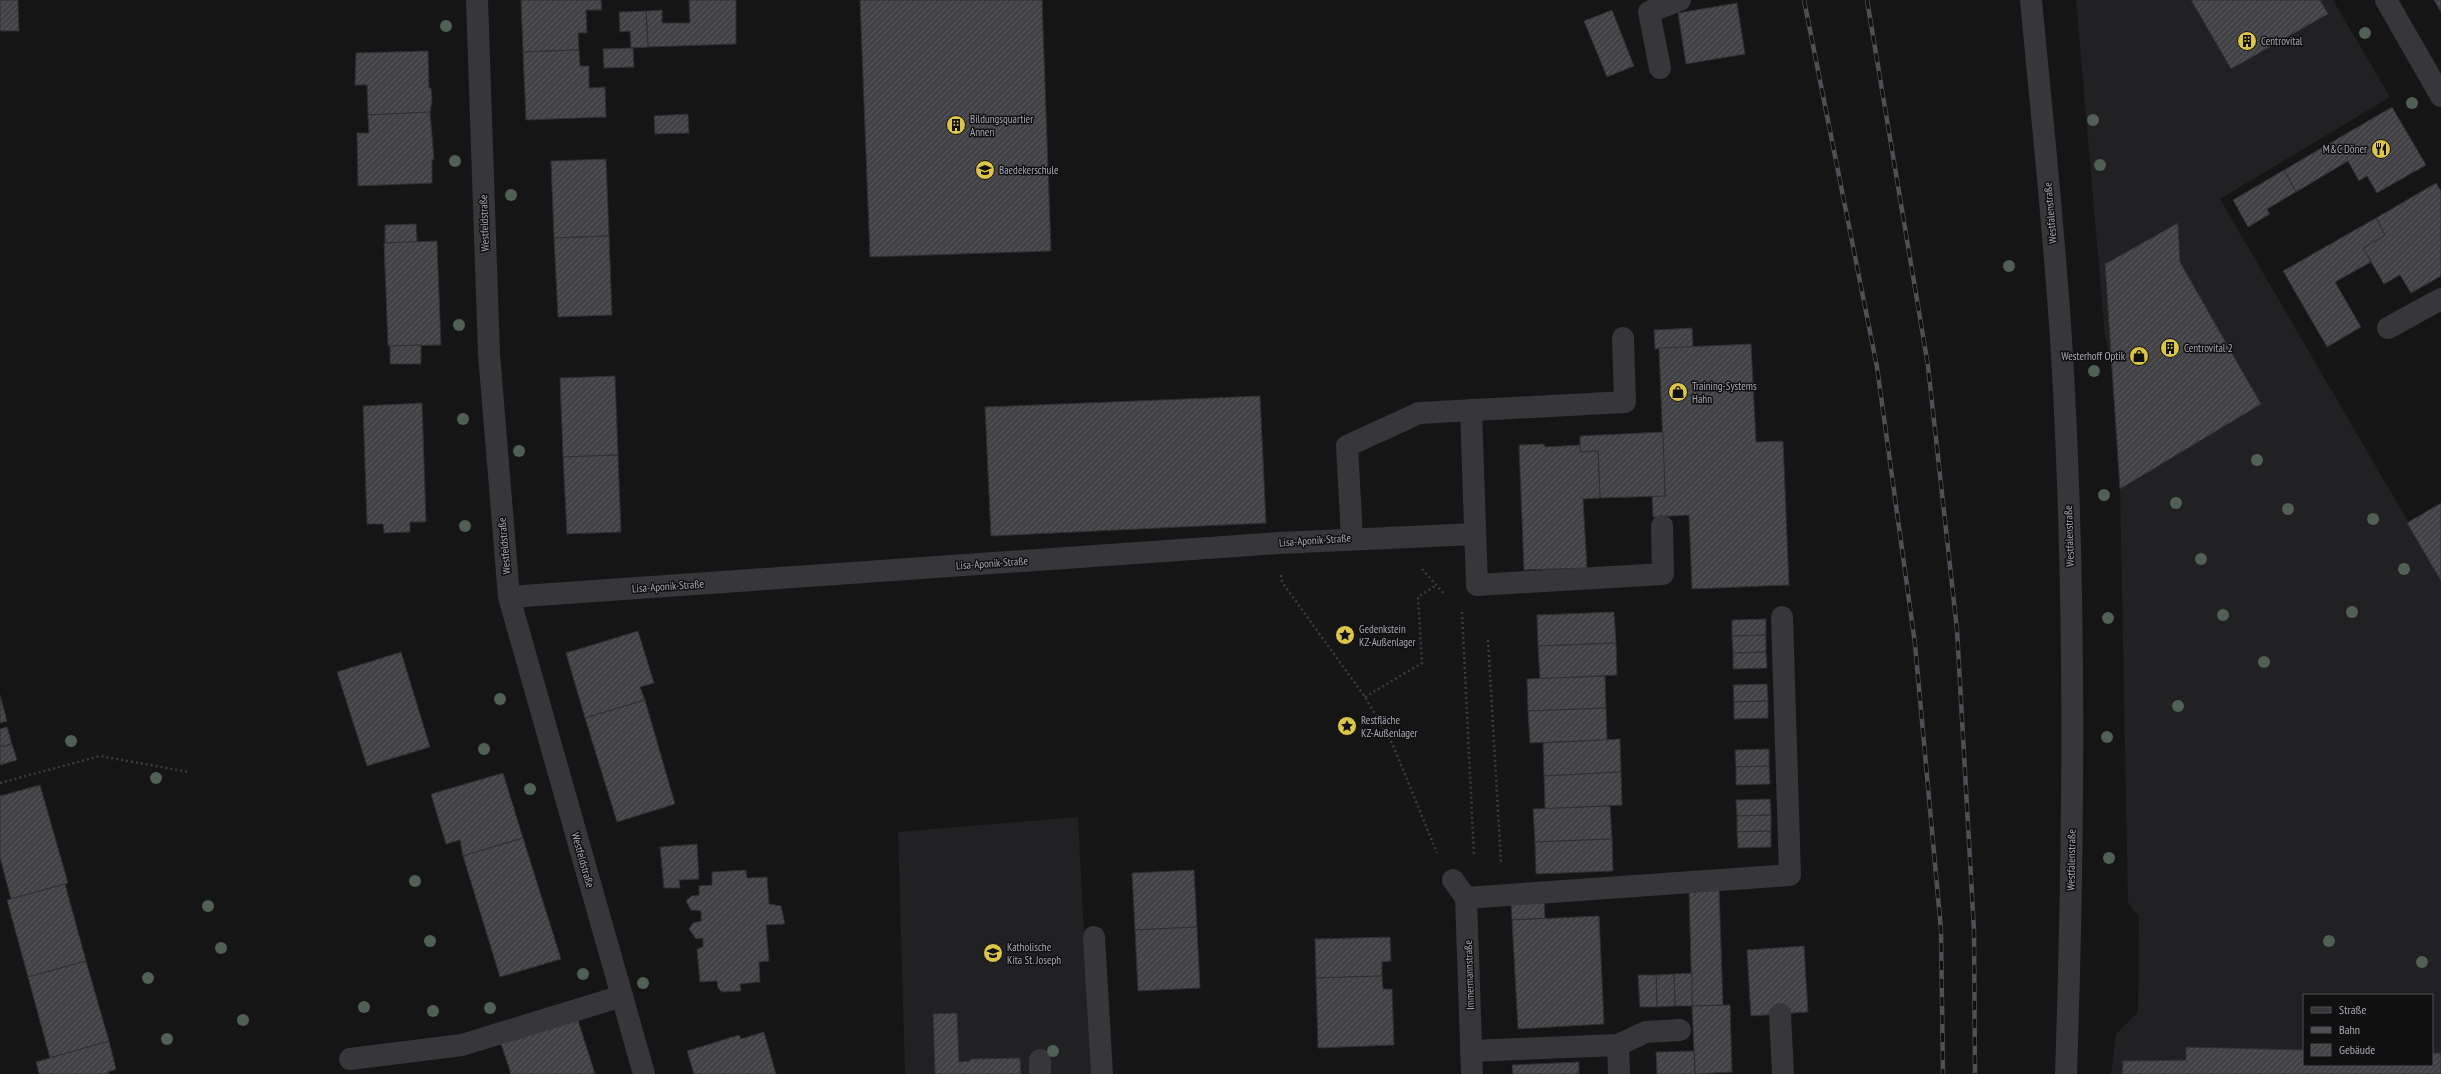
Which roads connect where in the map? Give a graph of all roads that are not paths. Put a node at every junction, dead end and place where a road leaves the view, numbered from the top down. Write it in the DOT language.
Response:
graph roads {
  1 [pos="477,0"];
  2 [pos="1680,0"];
  3 [pos="2031,0"];
  4 [pos="2386,0"];
  5 [pos="1660,68"];
  6 [pos="2441,96"];
  7 [pos="2441,299"];
  8 [pos="2388,328"];
  9 [pos="1623,338"];
  10 [pos="1471,410"];
  11 [pos="1662,526"];
  12 [pos="1475,534"];
  13 [pos="1352,538"];
  14 [pos="508,597"];
  15 [pos="1782,617"];
  16 [pos="1453,880"];
  17 [pos="1471,898"];
  18 [pos="1094,938"];
  19 [pos="622,996"];
  20 [pos="1780,1014"];
  21 [pos="1680,1030"];
  22 [pos="1618,1045"];
  23 [pos="1471,1051"];
  24 [pos="350,1059"];
  25 [pos="644,1074"];
  26 [pos="1102,1074"];
  27 [pos="1472,1074"];
  28 [pos="1619,1074"];
  29 [pos="1782,1074"];
  30 [pos="2066,1074"];
  1 -- 14 [label="street, Westfeldstraße"];
  2 -- 5 [label="street"];
  3 -- 30 [label="street, Westfalenstraße"];
  4 -- 6 [label="street"];
  7 -- 8 [label="street"];
  9 -- 10 [label="street"];
  10 -- 12 [label="street"];
  10 -- 13 [label="street"];
  11 -- 12 [label="street"];
  12 -- 13 [label="street, Lisa-Aponik-Straße"];
  13 -- 14 [label="street, Lisa-Aponik-Straße"];
  14 -- 19 [label="street, Westfeldstraße"];
  15 -- 17 [label="street"];
  16 -- 17 [label="street"];
  17 -- 23 [label="street, Immermannstraße"];
  18 -- 26 [label="street"];
  19 -- 24 [label="street"];
  19 -- 25 [label="street, Westfeldstraße"];
  20 -- 29 [label="street"];
  21 -- 22 [label="street"];
  22 -- 23 [label="street"];
  22 -- 28 [label="street"];
  23 -- 27 [label="street, Immermannstraße"];
}
